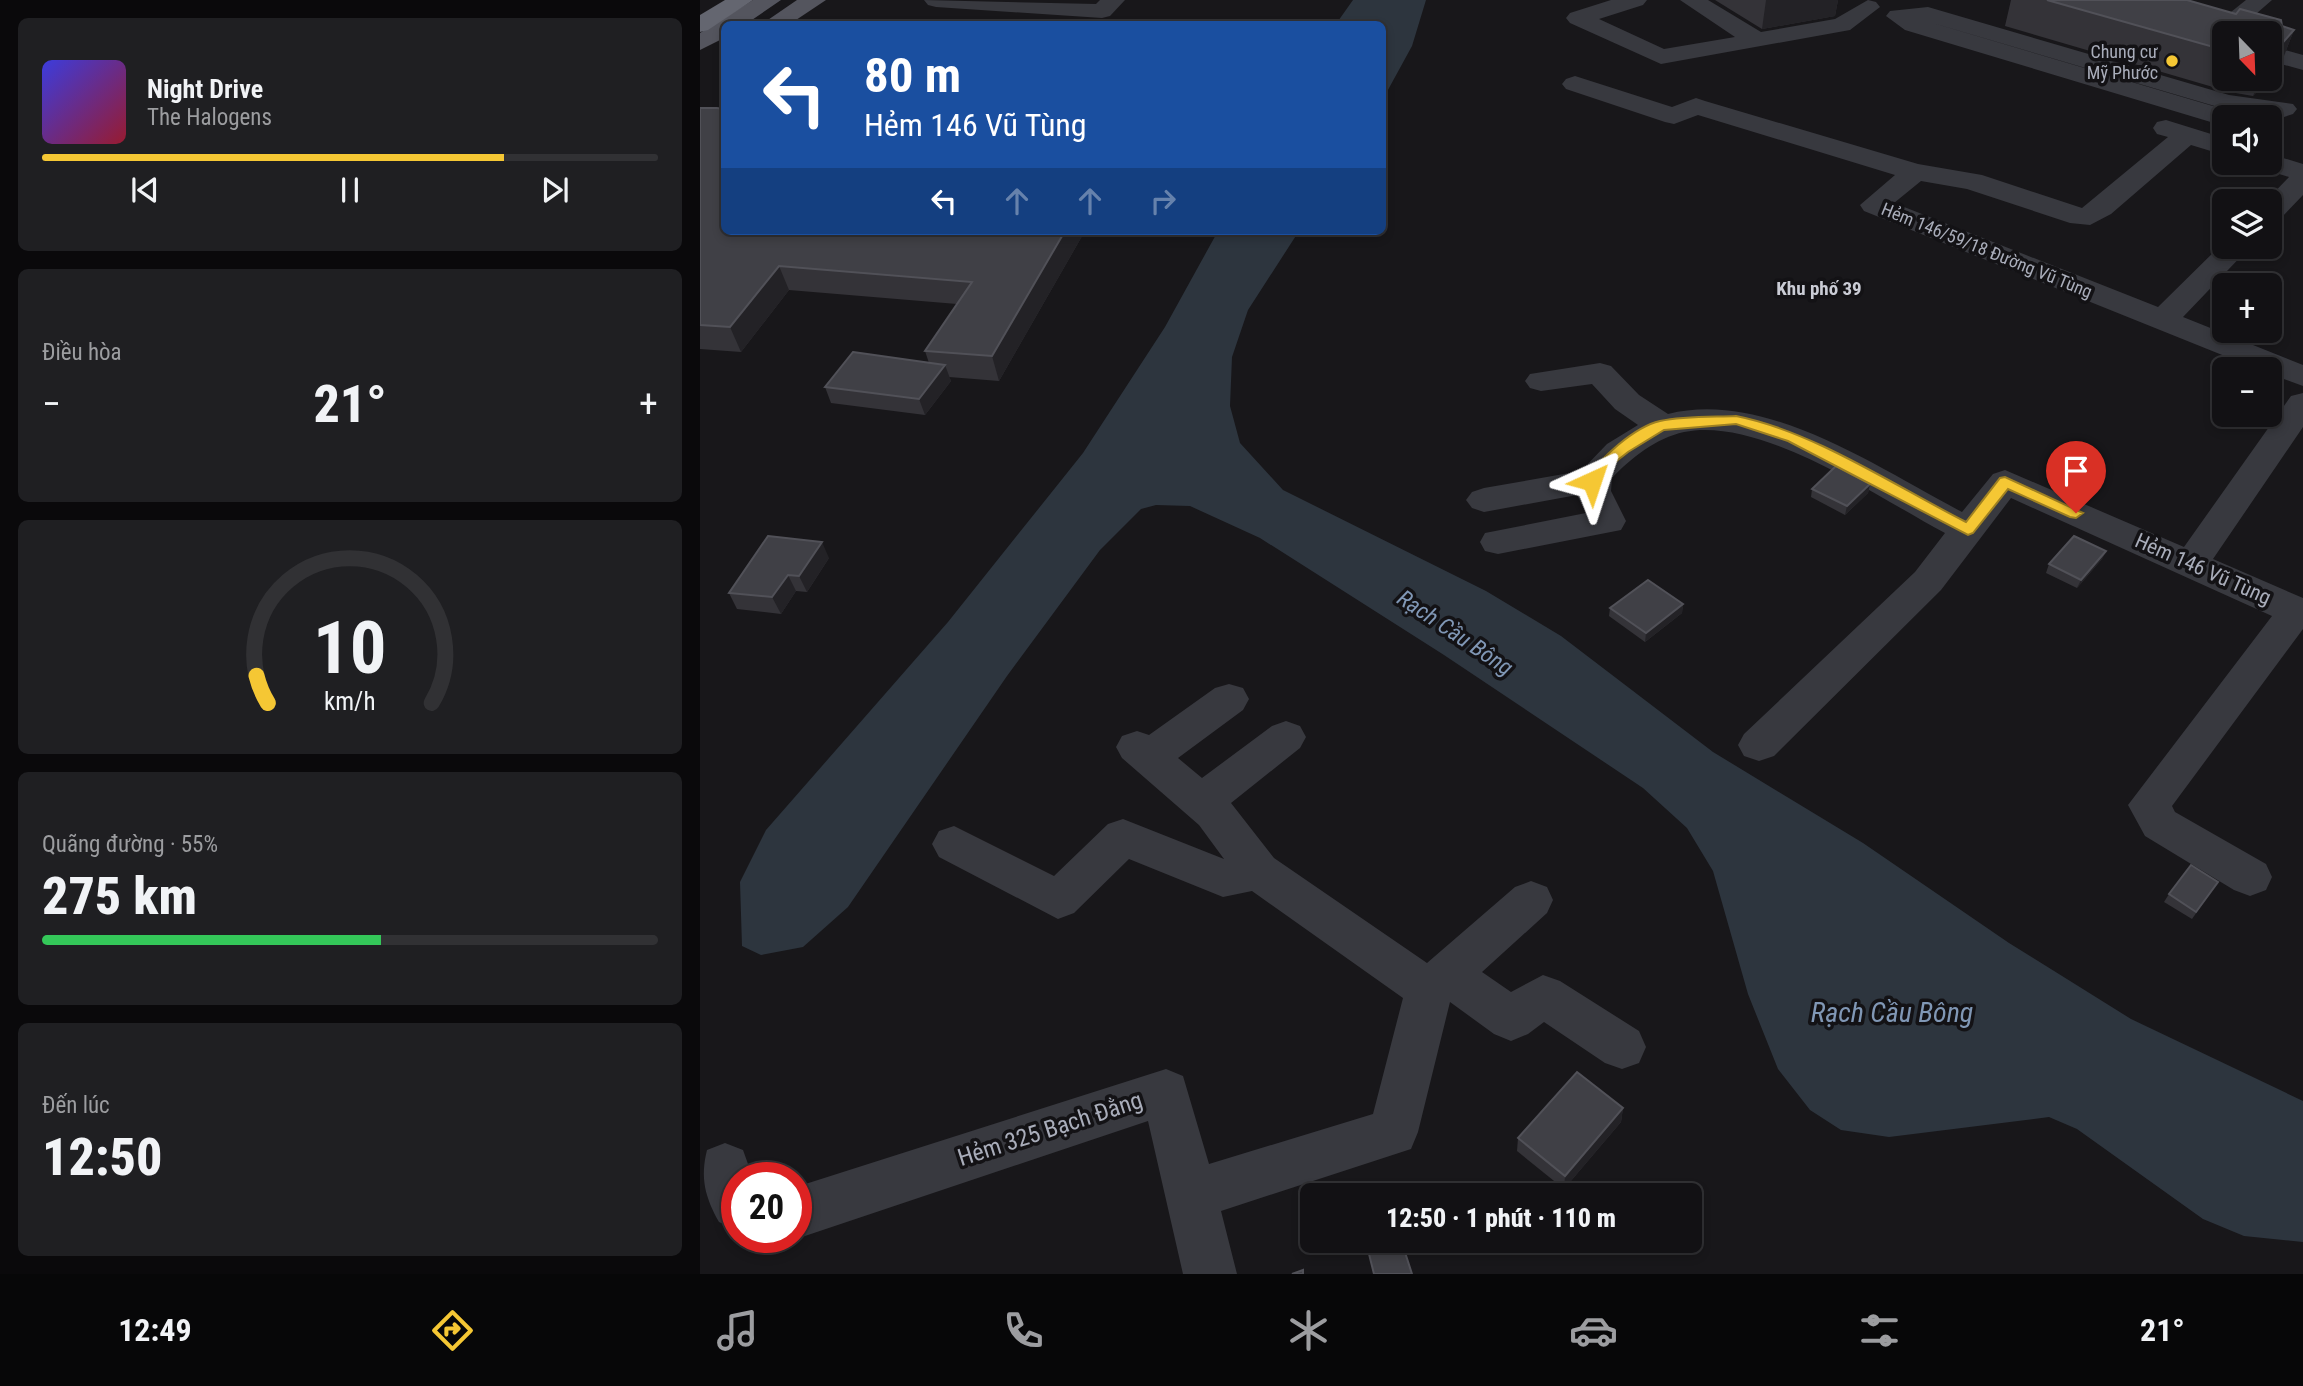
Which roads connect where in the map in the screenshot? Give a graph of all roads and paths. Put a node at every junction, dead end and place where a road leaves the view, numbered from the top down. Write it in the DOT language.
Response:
graph roads {
  1 [pos="741,0"];
  2 [pos="769,0"];
  3 [pos="814,0"];
  4 [pos="936,0"];
  5 [pos="1113,0"];
  6 [pos="1635,0"];
  7 [pos="1692,0"];
  8 [pos="1844,0"];
  9 [pos="2260,0"];
  10 [pos="1868,7"];
  11 [pos="1583,9"];
  12 [pos="1898,16"];
  13 [pos="735,21"];
  14 [pos="780,21"];
  15 [pos="2238,21"];
  16 [pos="700,25"];
  17 [pos="2189,30"];
  18 [pos="721,34"];
  19 [pos="2212,37"];
  20 [pos="1758,40"];
  21 [pos="711,55"];
  22 [pos="2282,57"];
  23 [pos="2303,63"];
  24 [pos="1575,84"];
  25 [pos="1717,84"];
  26 [pos="1696,106"];
  27 [pos="2284,108"];
  28 [pos="2124,114"];
  29 [pos="2212,114"];
  30 [pos="2187,135"];
  31 [pos="2212,143"];
  32 [pos="2282,166"];
  33 [pos="1915,172"];
  34 [pos="2303,173"];
  35 [pos="2303,179"];
  36 [pos="2282,201"];
  37 [pos="2224,259"];
  38 [pos="2162,320"];
  39 [pos="2303,376"];
  40 [pos="1541,381"];
  41 [pos="2303,403"];
  42 [pos="1661,425"];
  43 [pos="1592,481"];
  44 [pos="1484,500"];
  45 [pos="1968,530"];
  46 [pos="1498,542"];
  47 [pos="2191,564"];
  48 [pos="2300,612"];
  49 [pos="1229,699"];
  50 [pos="1286,737"];
  51 [pos="1759,744"];
  52 [pos="1201,803"];
  53 [pos="954,844"];
  54 [pos="1258,871"];
  55 [pos="2250,877"];
  56 [pos="1531,900"];
  57 [pos="1438,981"];
  58 [pos="1622,1047"];
  59 [pos="1192,1195"];
  60 [pos="812,1208"];
  61 [pos="1210,1274"];
  1 -- 16 [label="highway"];
  2 -- 13 [label="main road"];
  3 -- 14 [label="main road"];
  4 -- 5 [label="street"];
  6 -- 11 [label="street"];
  7 -- 20 [label="street"];
  8 -- 10 [label="street"];
  9 -- 15 [label="street"];
  10 -- 12 [label="street"];
  10 -- 20 [label="street"];
  11 -- 20 [label="street"];
  12 -- 27 [label="street"];
  12 -- 29 [label="street"];
  17 -- 19 [label="street"];
  18 -- 21 [label="main road"];
  22 -- 23 [label="street"];
  24 -- 26 [label="street"];
  25 -- 26 [label="street"];
  26 -- 33 [label="street"];
  28 -- 30 [label="street"];
  30 -- 31 [label="street"];
  30 -- 33 [label="street"];
  32 -- 34 [label="street"];
  33 -- 38 [label="street, Hẻm 146/59/18 Đường Vũ Tùng"];
  35 -- 36 [label="street"];
  37 -- 38 [label="street"];
  38 -- 39 [label="street, Hẻm 146/59/18 Đường Vũ Tùng"];
  40 -- 42 [label="street"];
  41 -- 47 [label="street"];
  42 -- 43 [label="street"];
  42 -- 45 [label="street"];
  43 -- 44 [label="street"];
  43 -- 46 [label="street"];
  45 -- 47 [label="street, Hẻm 146 Vũ Tùng"];
  45 -- 51 [label="street"];
  47 -- 48 [label="street, Hẻm 146 Vũ Tùng"];
  48 -- 55 [label="street"];
  49 -- 52 [label="street"];
  50 -- 52 [label="street"];
  52 -- 54 [label="street"];
  53 -- 54 [label="street"];
  54 -- 57 [label="street"];
  56 -- 57 [label="street"];
  57 -- 58 [label="street"];
  57 -- 59 [label="street"];
  59 -- 60 [label="street, Hẻm 325 Bạch Đằng"];
  59 -- 61 [label="street, Hẻm 325 Bạch Đằng"];
}
